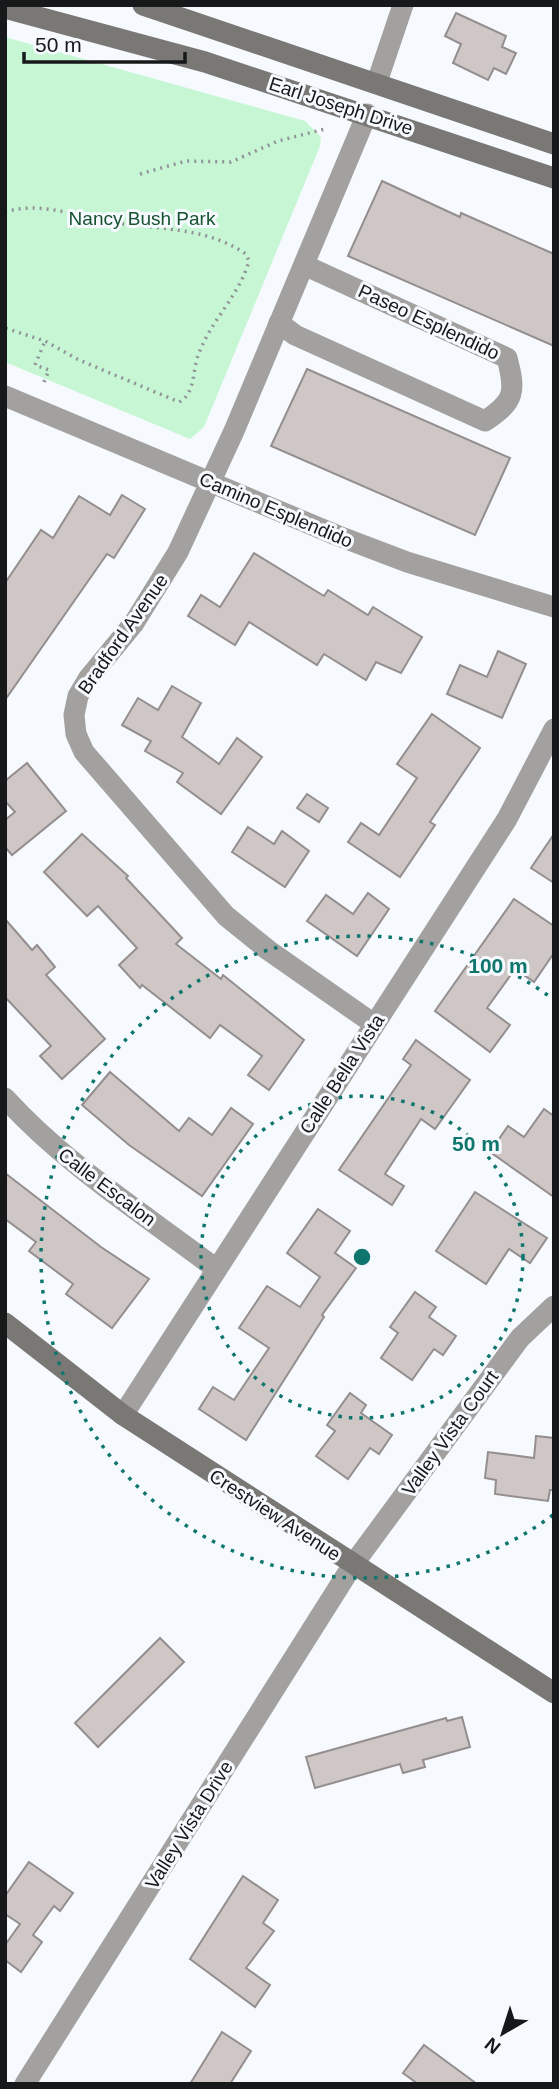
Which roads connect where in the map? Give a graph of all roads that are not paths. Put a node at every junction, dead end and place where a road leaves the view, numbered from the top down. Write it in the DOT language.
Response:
graph roads {
  1 [pos="143,5"];
  2 [pos="403,5"];
  3 [pos="5,8"];
  4 [pos="377,82"];
  5 [pos="367,114"];
  6 [pos="554,144"];
  7 [pos="554,178"];
  8 [pos="304,265"];
  9 [pos="279,323"];
  10 [pos="5,396"];
  11 [pos="209,482"];
  12 [pos="554,607"];
  13 [pos="554,729"];
  14 [pos="374,1024"];
  15 [pos="5,1098"];
  16 [pos="215,1268"];
  17 [pos="554,1306"];
  18 [pos="5,1323"];
  19 [pos="123,1415"];
  20 [pos="352,1566"];
  21 [pos="554,1693"];
  22 [pos="25,2084"];
  1 -- 4 [label="main road, Earl Joseph Drive"];
  2 -- 4 [label="street"];
  3 -- 5 [label="main road, Earl Joseph Drive"];
  4 -- 6 [label="main road, Earl Joseph Drive"];
  5 -- 7 [label="main road, Earl Joseph Drive"];
  5 -- 8 [label="street, Bradford Avenue"];
  8 -- 9 [label="street, Bradford Avenue"];
  8 -- 9 [label="street, Paseo Esplendido"];
  9 -- 11 [label="street, Bradford Avenue"];
  10 -- 11 [label="street, Camino Esplendido"];
  11 -- 12 [label="street, Camino Esplendido"];
  11 -- 14 [label="street, Bradford Avenue"];
  13 -- 14 [label="street, Calle Bella Vista"];
  14 -- 16 [label="street, Calle Bella Vista"];
  15 -- 16 [label="street, Calle Escalon"];
  16 -- 19 [label="street, Calle Bella Vista"];
  17 -- 20 [label="street, Valley Vista Court"];
  18 -- 19 [label="main road, Crestview Avenue"];
  19 -- 20 [label="main road, Crestview Avenue"];
  20 -- 21 [label="main road, Crestview Avenue"];
  20 -- 22 [label="street, Valley Vista Drive"];
}
